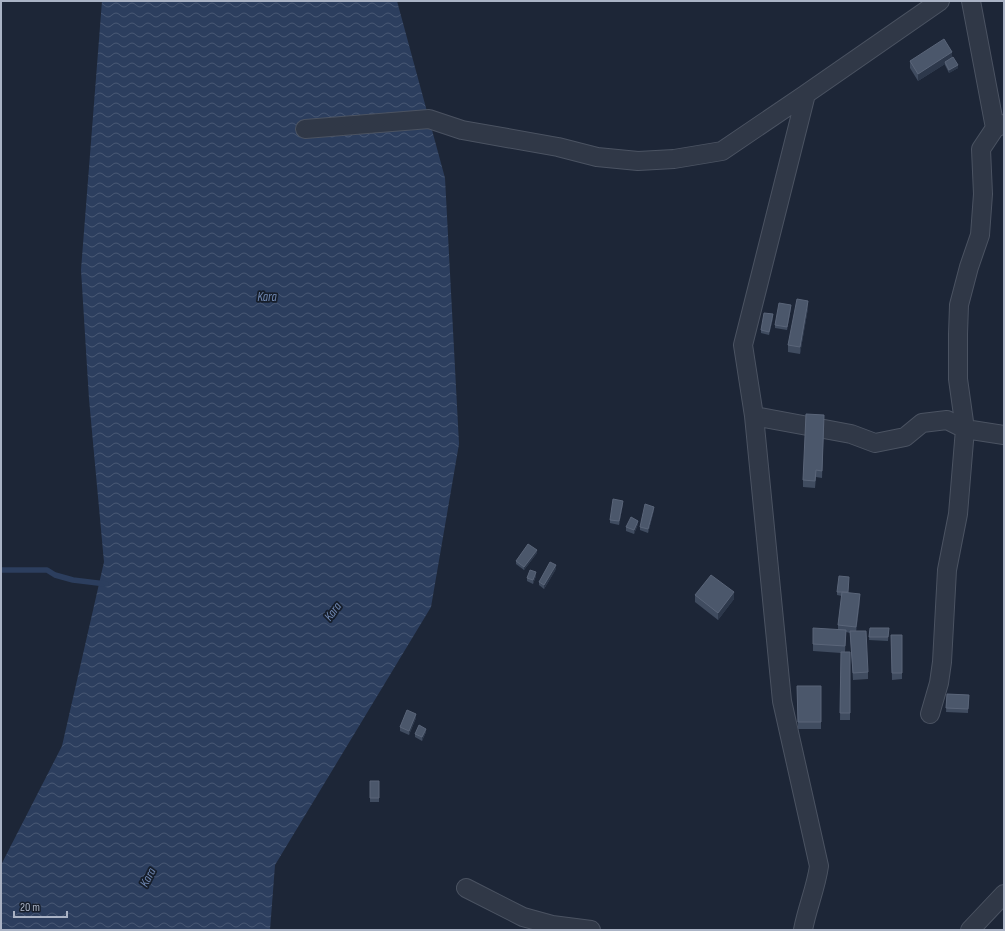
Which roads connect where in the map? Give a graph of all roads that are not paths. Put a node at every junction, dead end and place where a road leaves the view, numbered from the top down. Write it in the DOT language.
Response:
graph roads {
  1 [pos="940,1"];
  2 [pos="971,1"];
  3 [pos="806,94"];
  4 [pos="1000,126"];
  5 [pos="305,129"];
  6 [pos="754,416"];
  7 [pos="965,429"];
  8 [pos="1004,435"];
  9 [pos="930,714"];
  10 [pos="466,888"];
  11 [pos="1004,894"];
  12 [pos="591,930"];
  13 [pos="803,930"];
  14 [pos="970,930"];
  1 -- 3 [label="street"];
  2 -- 4 [label="street"];
  3 -- 5 [label="street"];
  3 -- 6 [label="street"];
  4 -- 7 [label="street"];
  6 -- 7 [label="street"];
  6 -- 13 [label="street"];
  7 -- 8 [label="street"];
  7 -- 9 [label="street"];
  10 -- 12 [label="street"];
  11 -- 14 [label="street"];
}
